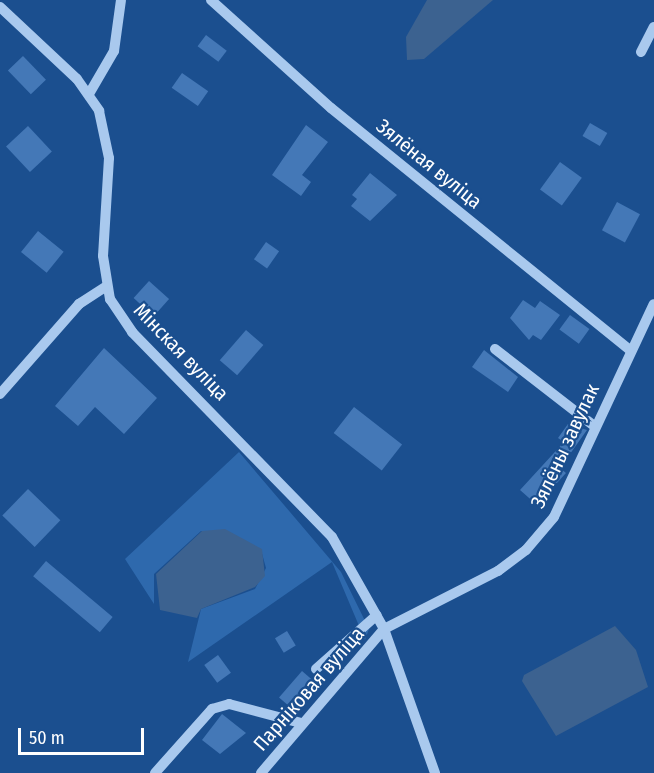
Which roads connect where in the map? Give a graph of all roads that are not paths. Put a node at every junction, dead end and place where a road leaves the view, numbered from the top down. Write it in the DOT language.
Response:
graph roads {
  1 [pos="121,0"];
  2 [pos="211,0"];
  3 [pos="0,7"];
  4 [pos="654,27"];
  5 [pos="641,52"];
  6 [pos="89,94"];
  7 [pos="105,287"];
  8 [pos="654,304"];
  9 [pos="495,349"];
  10 [pos="631,351"];
  11 [pos="0,394"];
  12 [pos="593,425"];
  13 [pos="377,615"];
  14 [pos="384,629"];
  15 [pos="316,669"];
  16 [pos="300,723"];
  17 [pos="155,773"];
  18 [pos="261,773"];
  19 [pos="435,773"];
  1 -- 6 [label="street"];
  2 -- 10 [label="street, Зялёная вуліца"];
  3 -- 6 [label="street"];
  4 -- 5 [label="street"];
  6 -- 7 [label="street"];
  7 -- 11 [label="street"];
  7 -- 13 [label="street, Мінская вуліца"];
  8 -- 10 [label="street, Зялёны завулак"];
  9 -- 12 [label="street"];
  10 -- 12 [label="street, Зялёны завулак"];
  12 -- 14 [label="street, Зялёны завулак"];
  13 -- 14 [label="street, Мінская вуліца"];
  13 -- 15 [label="street"];
  14 -- 16 [label="street, Парніковая вуліца"];
  14 -- 19 [label="street, Мінская вуліца"];
  16 -- 17 [label="street"];
  16 -- 18 [label="street, Парніковая вуліца"];
}
